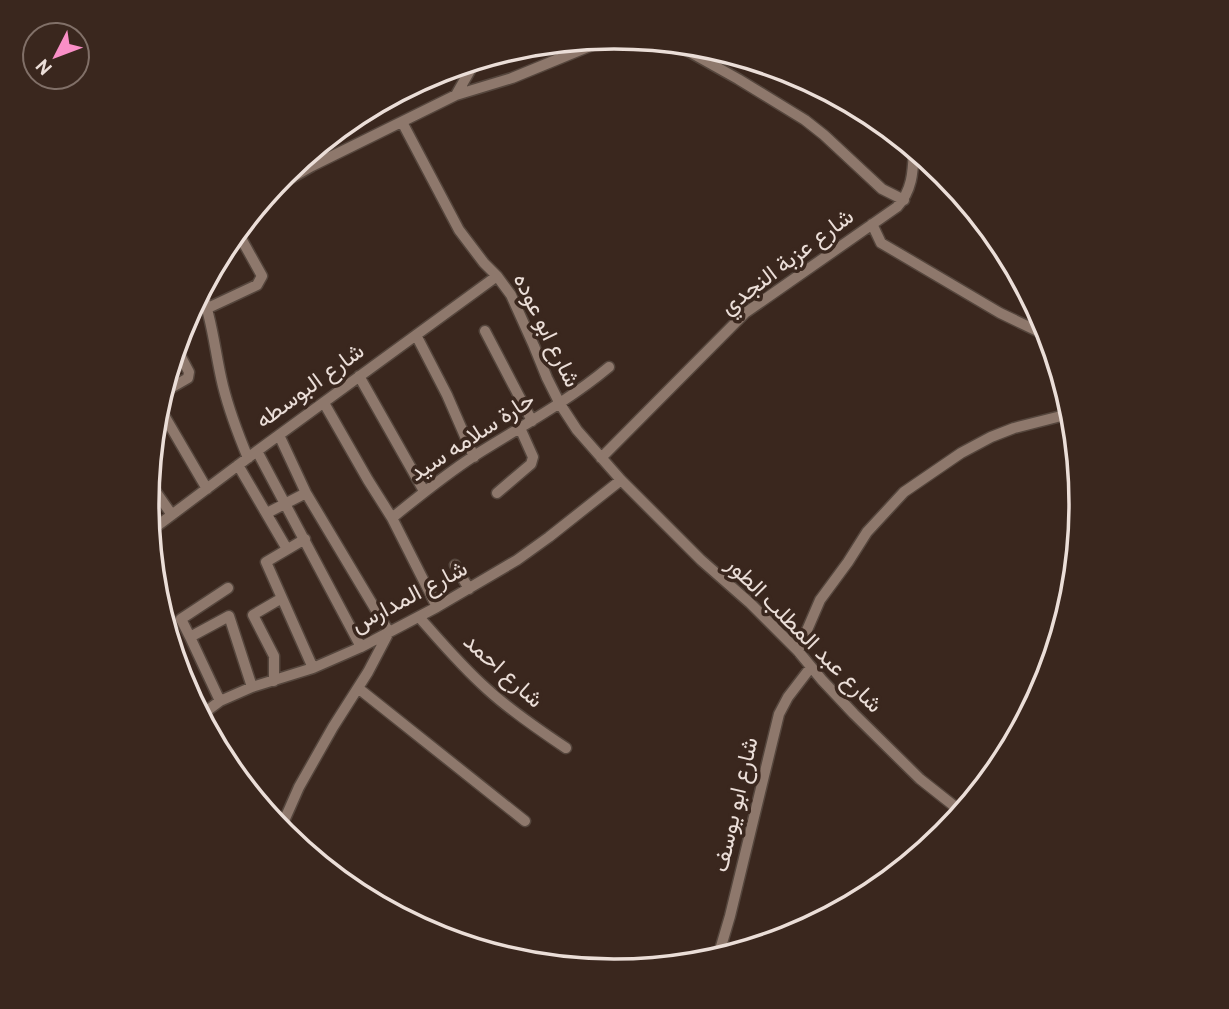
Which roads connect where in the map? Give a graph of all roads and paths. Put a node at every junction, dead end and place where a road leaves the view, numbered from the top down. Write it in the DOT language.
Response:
graph roads {
  1 [pos="579,51"];
  2 [pos="698,57"];
  3 [pos="468,73"];
  4 [pos="456,94"];
  5 [pos="402,122"];
  6 [pos="913,160"];
  7 [pos="312,166"];
  8 [pos="306,170"];
  9 [pos="904,200"];
  10 [pos="872,224"];
  11 [pos="243,241"];
  12 [pos="497,276"];
  13 [pos="206,303"];
  14 [pos="208,308"];
  15 [pos="1035,330"];
  16 [pos="485,331"];
  17 [pos="416,335"];
  18 [pos="183,360"];
  19 [pos="609,367"];
  20 [pos="359,376"];
  21 [pos="176,385"];
  22 [pos="324,403"];
  23 [pos="560,404"];
  24 [pos="1061,416"];
  25 [pos="167,421"];
  26 [pos="532,421"];
  27 [pos="520,428"];
  28 [pos="279,435"];
  29 [pos="252,454"];
  30 [pos="474,457"];
  31 [pos="601,458"];
  32 [pos="238,465"];
  33 [pos="621,480"];
  34 [pos="207,489"];
  35 [pos="424,491"];
  36 [pos="306,493"];
  37 [pos="497,493"];
  38 [pos="159,497"];
  39 [pos="284,504"];
  40 [pos="267,513"];
  41 [pos="172,515"];
  42 [pos="392,518"];
  43 [pos="160,524"];
  44 [pos="305,539"];
  45 [pos="287,549"];
  46 [pos="455,565"];
  47 [pos="228,588"];
  48 [pos="469,589"];
  49 [pos="282,597"];
  50 [pos="438,607"];
  51 [pos="419,617"];
  52 [pos="389,632"];
  53 [pos="190,636"];
  54 [pos="361,647"];
  55 [pos="798,651"];
  56 [pos="811,667"];
  57 [pos="313,668"];
  58 [pos="274,681"];
  59 [pos="252,687"];
  60 [pos="358,688"];
  61 [pos="220,701"];
  62 [pos="208,710"];
  63 [pos="566,748"];
  64 [pos="955,807"];
  65 [pos="285,819"];
  66 [pos="525,821"];
  67 [pos="721,947"];
  1 -- 4 [label="street"];
  2 -- 9 [label="street"];
  3 -- 4 [label="street"];
  4 -- 5 [label="street"];
  5 -- 7 [label="street"];
  5 -- 12 [label="street, شارع ابو عوده"];
  6 -- 9 [label="street"];
  7 -- 8 [label="street"];
  9 -- 10 [label="street, شارع عزبة النجدي"];
  10 -- 15 [label="street"];
  10 -- 31 [label="street, شارع عزبة النجدي"];
  11 -- 14 [label="street"];
  12 -- 17 [label="street, شارع البوسطه"];
  12 -- 23 [label="street, شارع ابو عوده"];
  13 -- 14 [label="street"];
  14 -- 29 [label="street"];
  16 -- 26 [label="street"];
  17 -- 20 [label="street, شارع البوسطه"];
  17 -- 30 [label="street"];
  18 -- 21 [label="street"];
  19 -- 23 [label="street, حارة سلامه سيد"];
  20 -- 22 [label="street, شارع البوسطه"];
  20 -- 35 [label="street"];
  22 -- 28 [label="street, شارع البوسطه"];
  22 -- 42 [label="street"];
  23 -- 26 [label="street, حارة سلامه سيد"];
  23 -- 31 [label="street, شارع ابو عوده"];
  24 -- 55 [label="street"];
  25 -- 34 [label="street"];
  26 -- 27 [label="street, حارة سلامه سيد"];
  27 -- 30 [label="street, حارة سلامه سيد"];
  27 -- 37 [label="street"];
  28 -- 29 [label="street, شارع البوسطه"];
  28 -- 36 [label="street"];
  29 -- 32 [label="street, شارع البوسطه"];
  29 -- 39 [label="street"];
  30 -- 35 [label="street, حارة سلامه سيد"];
  31 -- 33 [label="street, شارع ابو عوده"];
  32 -- 34 [label="street, شارع البوسطه"];
  32 -- 40 [label="street"];
  33 -- 48 [label="street, شارع المدارس"];
  33 -- 55 [label="street, شارع عبد المطلب الطور"];
  34 -- 41 [label="street, شارع البوسطه"];
  35 -- 42 [label="street, حارة سلامه سيد"];
  36 -- 39 [label="street"];
  36 -- 52 [label="street"];
  38 -- 41 [label="street"];
  39 -- 40 [label="street"];
  39 -- 44 [label="street"];
  40 -- 45 [label="street"];
  41 -- 43 [label="street, شارع البوسطه"];
  42 -- 50 [label="street"];
  44 -- 45 [label="street"];
  44 -- 54 [label="street"];
  45 -- 49 [label="street"];
  46 -- 48 [label="street"];
  47 -- 53 [label="street"];
  48 -- 50 [label="street, شارع المدارس"];
  49 -- 57 [label="street"];
  49 -- 58 [label="street"];
  50 -- 51 [label="street, شارع المدارس"];
  51 -- 52 [label="street, شارع المدارس"];
  51 -- 63 [label="street, شارع احمد"];
  52 -- 54 [label="street, شارع المدارس"];
  52 -- 60 [label="street"];
  53 -- 59 [label="street"];
  53 -- 61 [label="street"];
  54 -- 57 [label="street, شارع المدارس"];
  55 -- 56 [label="street, شارع عبد المطلب الطور"];
  56 -- 64 [label="street, شارع عبد المطلب الطور"];
  56 -- 67 [label="street, شارع ابو يوسف"];
  57 -- 58 [label="street, شارع المدارس"];
  58 -- 59 [label="street, شارع المدارس"];
  59 -- 61 [label="street, شارع المدارس"];
  60 -- 65 [label="street"];
  60 -- 66 [label="street"];
  61 -- 62 [label="street, شارع المدارس"];
}
